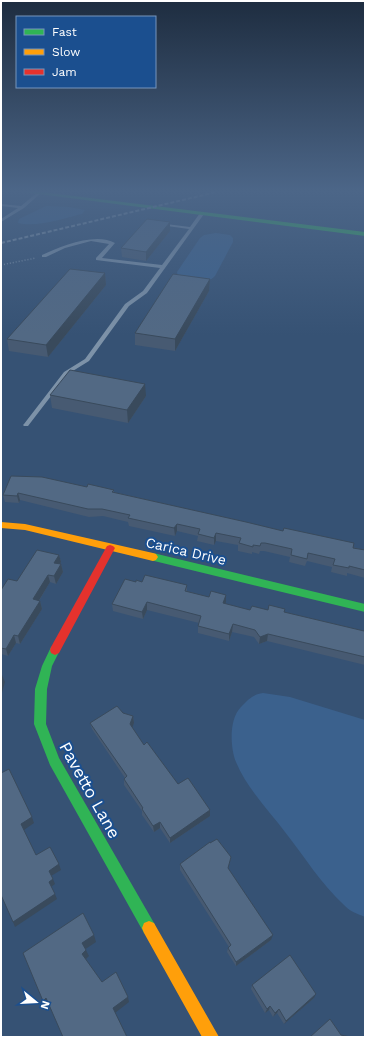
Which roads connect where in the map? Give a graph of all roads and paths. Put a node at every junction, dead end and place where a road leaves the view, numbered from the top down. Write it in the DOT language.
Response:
graph roads {
  1 [pos="183,238"];
  2 [pos="44,256"];
  3 [pos="1,265"];
  4 [pos="162,267"];
  5 [pos="26,425"];
  6 [pos="1,525"];
  7 [pos="110,548"];
  8 [pos="365,608"];
  9 [pos="211,1037"];
  1 -- 4 [label="lane"];
  2 -- 3 [label="path"];
  2 -- 4 [label="lane"];
  4 -- 5 [label="lane"];
  6 -- 7 [label="street, Carica Drive"];
  7 -- 8 [label="street, Carica Drive"];
  7 -- 9 [label="street, Pavetto Lane"];
}
